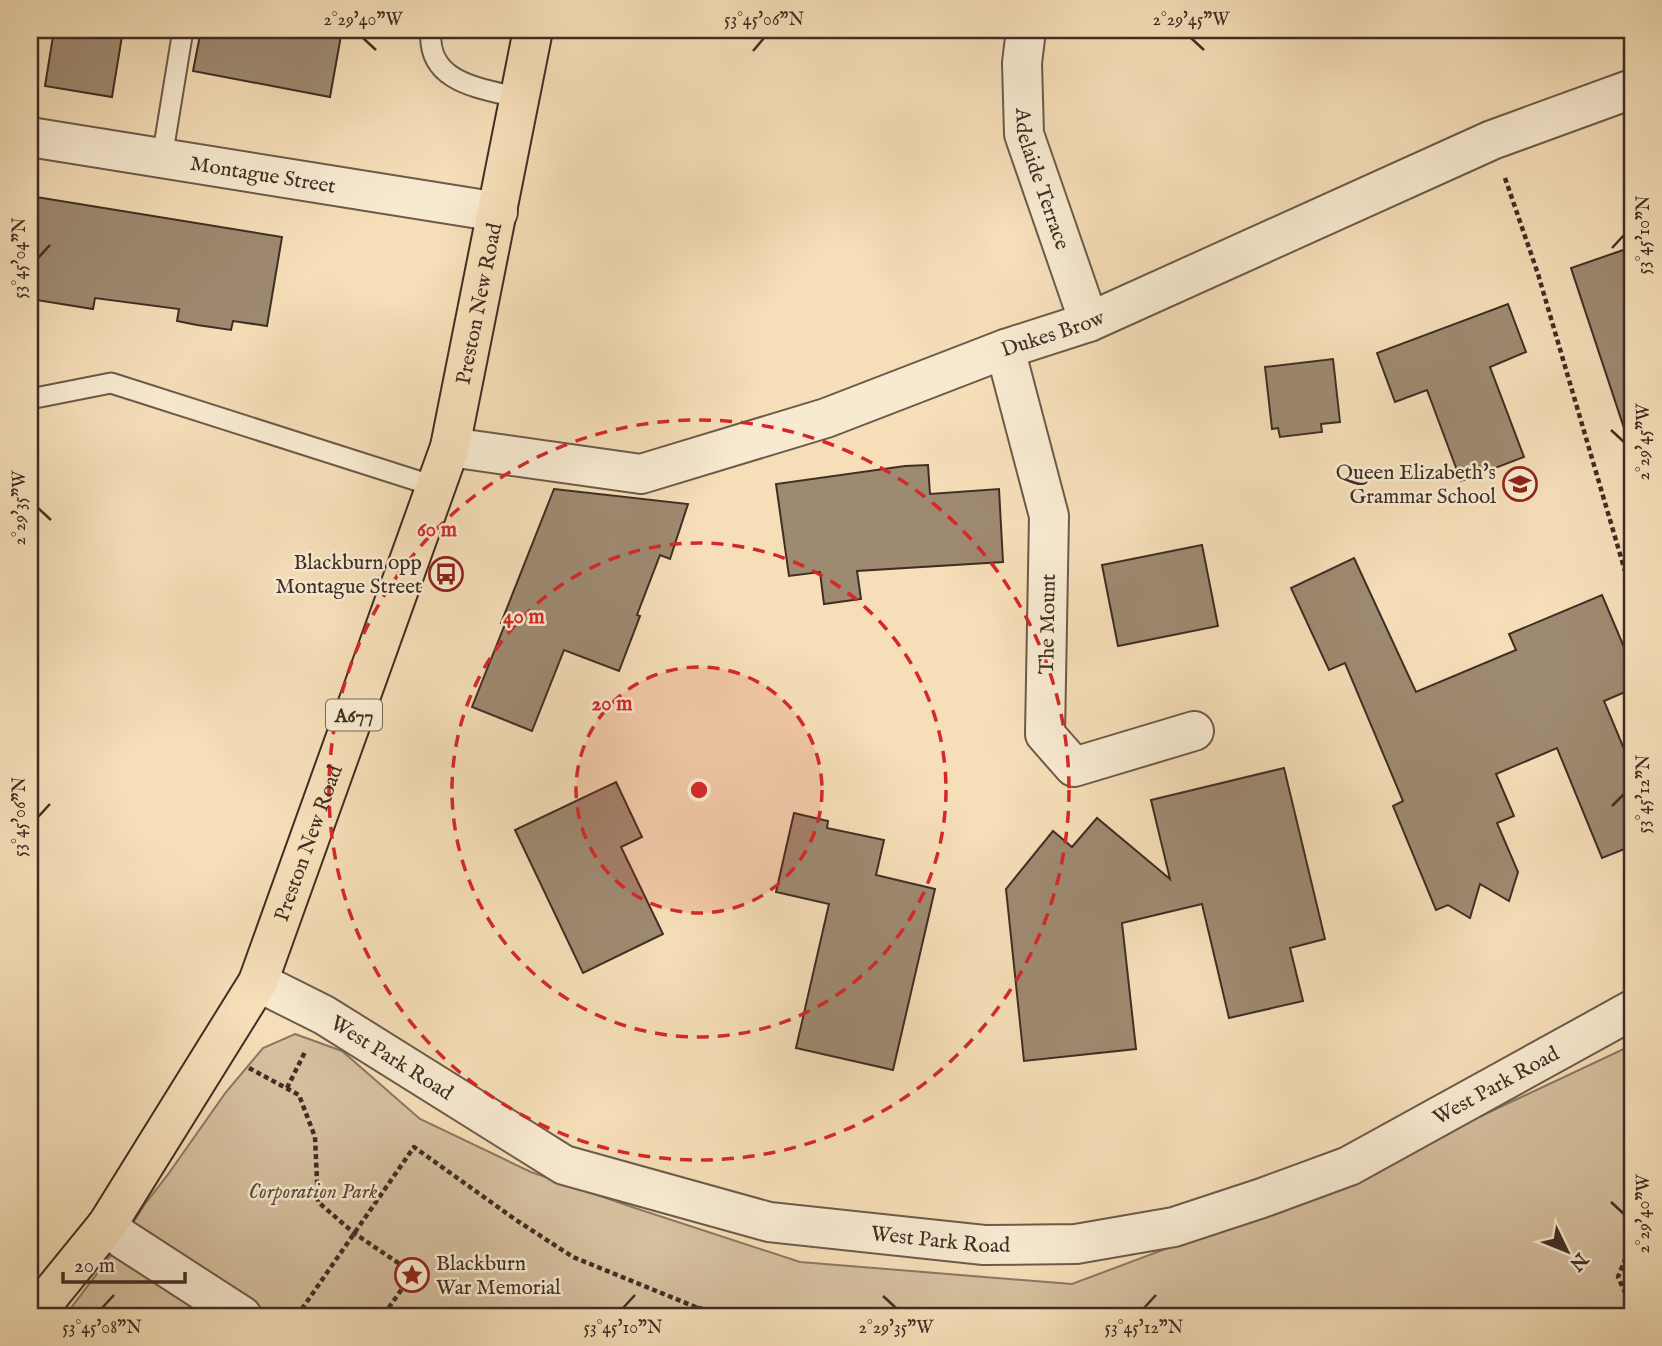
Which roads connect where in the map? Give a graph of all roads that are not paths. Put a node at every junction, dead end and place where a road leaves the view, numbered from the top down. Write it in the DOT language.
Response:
graph roads {
  1 [pos="183,30"];
  2 [pos="431,30"];
  3 [pos="533,30"];
  4 [pos="1026,30"];
  5 [pos="1632,89"];
  6 [pos="520,98"];
  7 [pos="30,137"];
  8 [pos="162,158"];
  9 [pos="498,212"];
  10 [pos="1089,322"];
  11 [pos="1005,349"];
  12 [pos="30,399"];
  13 [pos="450,447"];
  14 [pos="437,487"];
  15 [pos="1194,732"];
  16 [pos="258,982"];
  17 [pos="1632,1010"];
  18 [pos="107,1225"];
  19 [pos="33,1316"];
  20 [pos="242,1316"];
  1 -- 8 [label="lane"];
  2 -- 6 [label="lane"];
  3 -- 6 [label="highway, Preston New Road / A677"];
  4 -- 10 [label="street, Adelaide Terrace"];
  5 -- 10 [label="street, Dukes Brow"];
  6 -- 9 [label="highway, Preston New Road / A677"];
  7 -- 8 [label="street, Montague Street"];
  8 -- 9 [label="street, Montague Street"];
  9 -- 13 [label="highway, Preston New Road / A677"];
  10 -- 11 [label="street, Dukes Brow"];
  11 -- 13 [label="street, Dukes Brow"];
  11 -- 15 [label="street, The Mount"];
  12 -- 14 [label="lane"];
  13 -- 14 [label="highway, Preston New Road / A677"];
  14 -- 16 [label="highway, Preston New Road / A677"];
  16 -- 17 [label="street, West Park Road"];
  16 -- 18 [label="highway, Preston New Road / A677"];
  18 -- 19 [label="highway, Preston New Road / A677"];
  18 -- 20 [label="street"];
}
